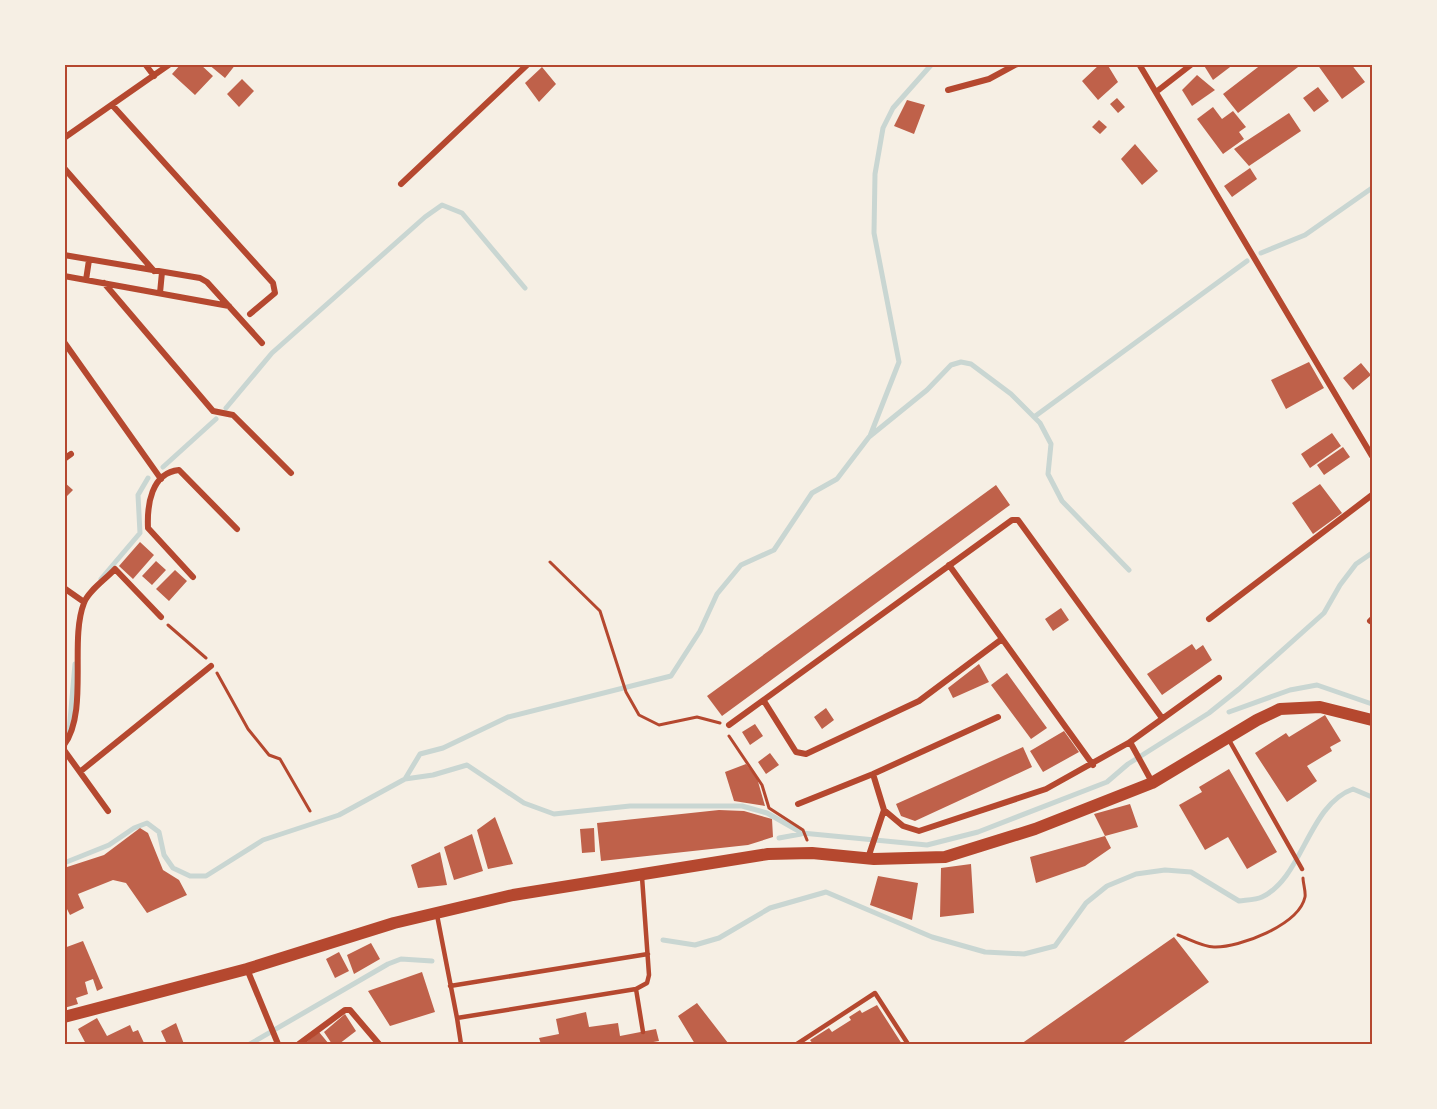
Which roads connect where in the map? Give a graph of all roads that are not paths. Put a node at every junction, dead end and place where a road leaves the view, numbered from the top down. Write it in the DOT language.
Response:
graph roads {
  1 [pos="145,64"];
  2 [pos="170,64"];
  3 [pos="528,64"];
  4 [pos="1017,64"];
  5 [pos="1139,64"];
  6 [pos="1192,64"];
  7 [pos="154,76"];
  8 [pos="948,90"];
  9 [pos="1156,92"];
  10 [pos="113,106"];
  11 [pos="64,138"];
  12 [pos="64,168"];
  13 [pos="401,184"];
  14 [pos="64,255"];
  15 [pos="88,260"];
  16 [pos="154,271"];
  17 [pos="162,272"];
  18 [pos="64,276"];
  19 [pos="86,280"];
  20 [pos="104,283"];
  21 [pos="160,293"];
  22 [pos="229,306"];
  23 [pos="250,314"];
  24 [pos="64,342"];
  25 [pos="262,343"];
  26 [pos="71,454"];
  27 [pos="1372,456"];
  28 [pos="64,459"];
  29 [pos="291,473"];
  30 [pos="161,479"];
  31 [pos="1372,495"];
  32 [pos="237,529"];
  33 [pos="950,565"];
  34 [pos="193,577"];
  35 [pos="64,588"];
  36 [pos="82,600"];
  37 [pos="161,617"];
  38 [pos="1209,619"];
  39 [pos="1002,639"];
  40 [pos="211,666"];
  41 [pos="1219,678"];
  42 [pos="764,701"];
  43 [pos="998,717"];
  44 [pos="1162,718"];
  45 [pos="1372,720"];
  46 [pos="729,725"];
  47 [pos="1227,738"];
  48 [pos="1130,742"];
  49 [pos="64,745"];
  50 [pos="64,750"];
  51 [pos="1093,765"];
  52 [pos="81,771"];
  53 [pos="873,774"];
  54 [pos="1152,783"];
  55 [pos="798,804"];
  56 [pos="884,810"];
  57 [pos="108,812"];
  58 [pos="867,859"];
  59 [pos="1302,868"];
  60 [pos="642,873"];
  61 [pos="436,913"];
  62 [pos="648,954"];
  63 [pos="247,969"];
  64 [pos="450,986"];
  65 [pos="636,989"];
  66 [pos="64,1017"];
  67 [pos="457,1018"];
  68 [pos="643,1032"];
  69 [pos="277,1041"];
  70 [pos="299,1044"];
  71 [pos="379,1044"];
  72 [pos="461,1044"];
  73 [pos="797,1044"];
  74 [pos="909,1044"];
  1 -- 7 [label="street"];
  2 -- 7 [label="street"];
  3 -- 13 [label="street"];
  4 -- 8 [label="street"];
  5 -- 9 [label="street"];
  6 -- 9 [label="street"];
  7 -- 10 [label="street"];
  9 -- 27 [label="street"];
  10 -- 11 [label="street"];
  10 -- 23 [label="street"];
  12 -- 16 [label="street"];
  14 -- 15 [label="street"];
  15 -- 16 [label="street"];
  15 -- 19 [label="street"];
  16 -- 17 [label="street"];
  17 -- 21 [label="street"];
  17 -- 22 [label="street"];
  18 -- 19 [label="street"];
  19 -- 20 [label="street"];
  20 -- 21 [label="street"];
  20 -- 29 [label="street"];
  21 -- 22 [label="street"];
  22 -- 25 [label="street"];
  24 -- 30 [label="street"];
  26 -- 28 [label="street"];
  30 -- 32 [label="street"];
  30 -- 34 [label="street"];
  31 -- 38 [label="street"];
  33 -- 39 [label="street"];
  33 -- 42 [label="street"];
  33 -- 44 [label="street"];
  35 -- 36 [label="street"];
  36 -- 37 [label="street"];
  36 -- 49 [label="street"];
  39 -- 42 [label="street"];
  39 -- 51 [label="street"];
  40 -- 52 [label="street"];
  41 -- 44 [label="street"];
  42 -- 46 [label="street"];
  43 -- 53 [label="street"];
  44 -- 48 [label="street"];
  45 -- 47 [label="main road"];
  47 -- 54 [label="main road"];
  47 -- 59 [label="lane"];
  48 -- 51 [label="street"];
  48 -- 54 [label="street"];
  50 -- 52 [label="street"];
  51 -- 56 [label="street"];
  52 -- 57 [label="street"];
  53 -- 55 [label="street"];
  53 -- 56 [label="street"];
  54 -- 58 [label="main road"];
  56 -- 58 [label="street"];
  58 -- 60 [label="main road"];
  60 -- 61 [label="main road"];
  60 -- 62 [label="lane"];
  61 -- 63 [label="main road"];
  61 -- 64 [label="lane"];
  62 -- 64 [label="lane"];
  62 -- 65 [label="lane"];
  63 -- 66 [label="main road"];
  63 -- 69 [label="street"];
  64 -- 67 [label="lane"];
  65 -- 67 [label="lane"];
  65 -- 68 [label="lane"];
  67 -- 72 [label="lane"];
  70 -- 71 [label="street"];
  73 -- 74 [label="lane"];
}
